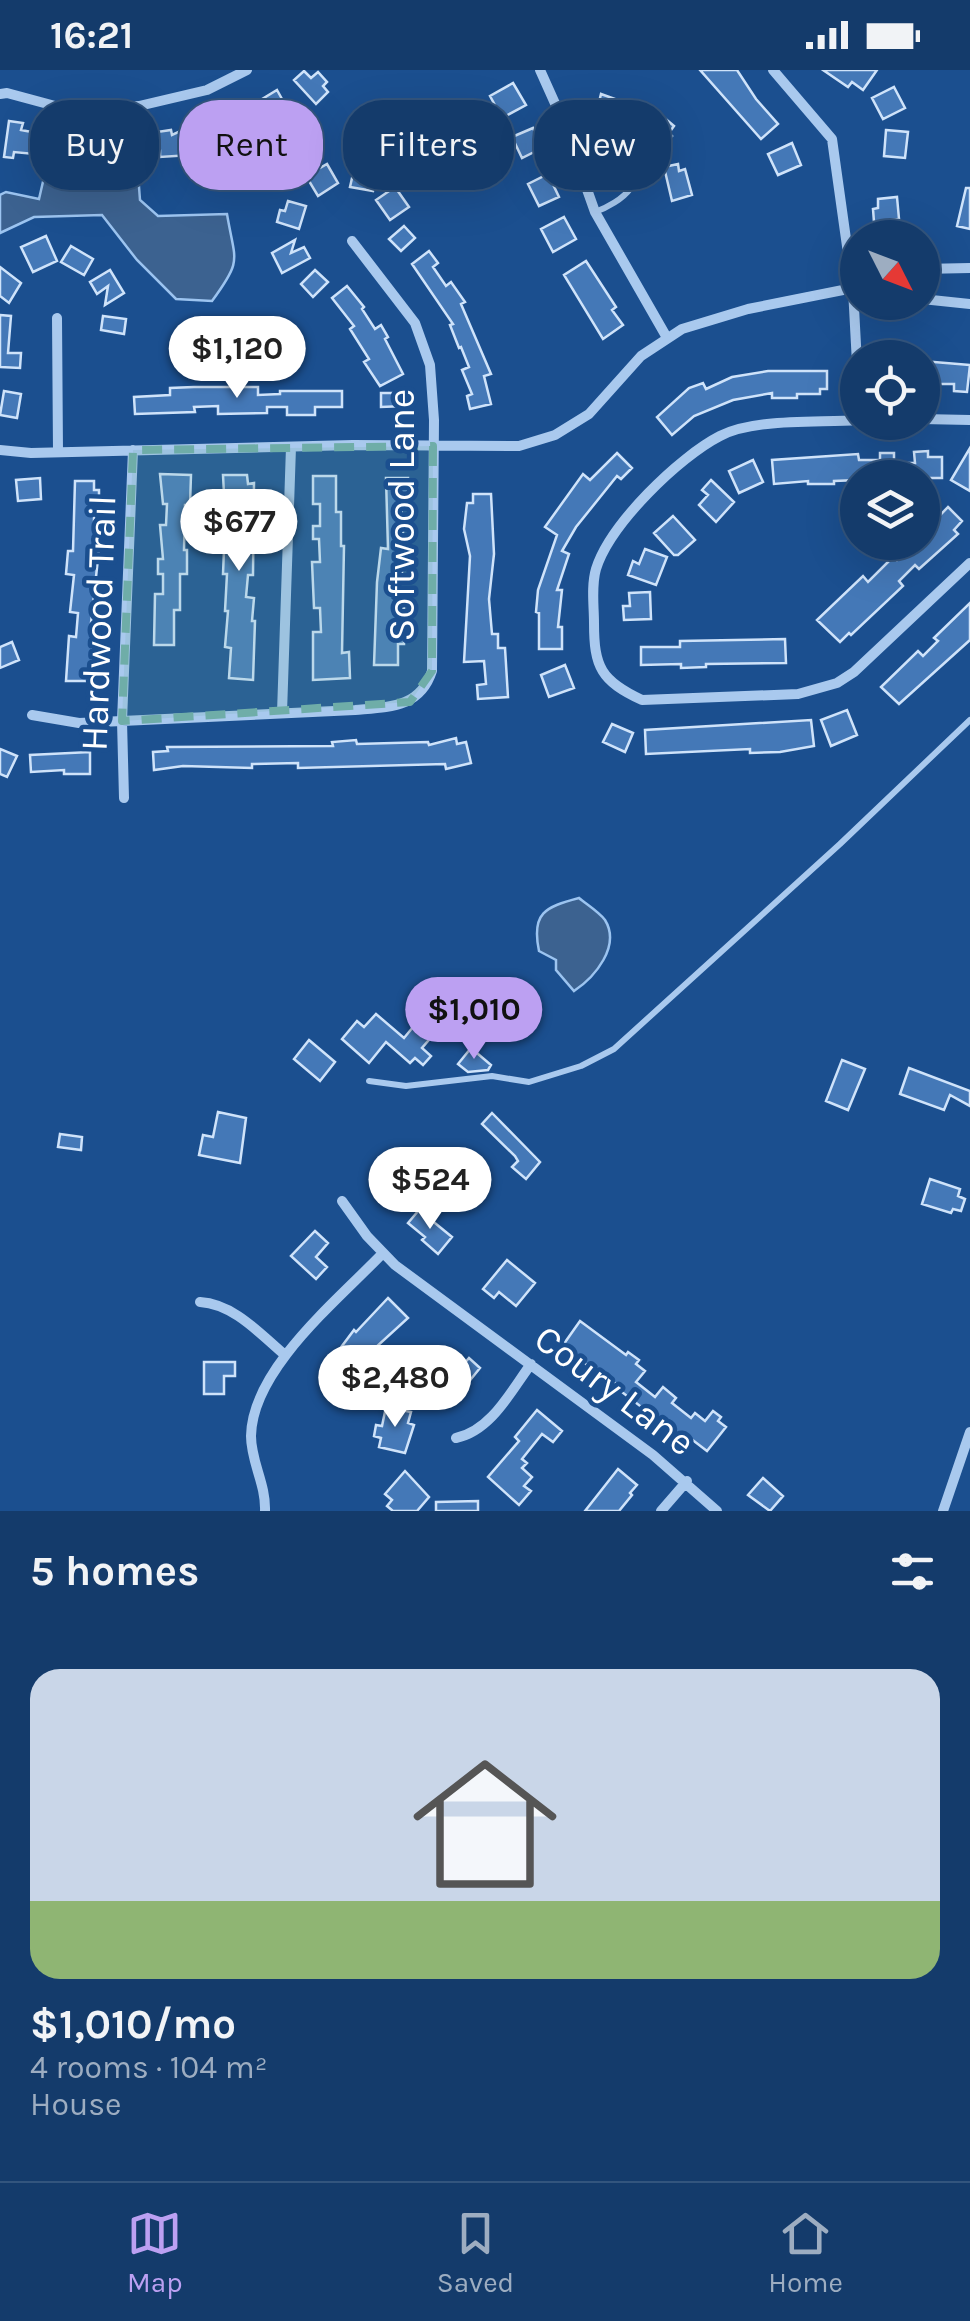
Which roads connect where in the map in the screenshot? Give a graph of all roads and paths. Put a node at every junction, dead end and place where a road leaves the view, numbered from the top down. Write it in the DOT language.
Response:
graph roads {
  1 [pos="247,70"];
  2 [pos="540,70"];
  3 [pos="773,70"];
  4 [pos="0,94"];
  5 [pos="552,100"];
  6 [pos="587,190"];
  7 [pos="630,190"];
  8 [pos="595,212"];
  9 [pos="845,220"];
  10 [pos="352,241"];
  11 [pos="970,268"];
  12 [pos="940,269"];
  13 [pos="840,291"];
  14 [pos="940,300"];
  15 [pos="970,304"];
  16 [pos="57,318"];
  17 [pos="666,336"];
  18 [pos="940,419"];
  19 [pos="970,420"];
  20 [pos="840,421"];
  21 [pos="433,446"];
  22 [pos="291,447"];
  23 [pos="0,450"];
  24 [pos="133,450"];
  25 [pos="58,452"];
  26 [pos="970,564"];
  27 [pos="282,713"];
  28 [pos="32,715"];
  29 [pos="122,720"];
  30 [pos="970,720"];
  31 [pos="124,798"];
  32 [pos="369,1081"];
  33 [pos="342,1201"];
  34 [pos="383,1254"];
  35 [pos="200,1302"];
  36 [pos="285,1356"];
  37 [pos="531,1364"];
  38 [pos="970,1432"];
  39 [pos="456,1438"];
  40 [pos="686,1481"];
  41 [pos="265,1511"];
  42 [pos="661,1511"];
  43 [pos="716,1511"];
  44 [pos="943,1511"];
  1 -- 4 [label="street"];
  2 -- 5 [label="street"];
  3 -- 9 [label="street"];
  6 -- 8 [label="street"];
  7 -- 8 [label="lane"];
  8 -- 17 [label="street"];
  10 -- 21 [label="street, Softwood Lane"];
  11 -- 12 [label="street"];
  13 -- 17 [label="street"];
  14 -- 15 [label="street"];
  16 -- 25 [label="street"];
  17 -- 21 [label="street"];
  18 -- 19 [label="street"];
  20 -- 26 [label="street"];
  21 -- 22 [label="street"];
  21 -- 27 [label="street, Softwood Lane"];
  22 -- 24 [label="street"];
  22 -- 27 [label="street"];
  23 -- 25 [label="street"];
  24 -- 25 [label="street"];
  24 -- 29 [label="street, Hardwood Trail"];
  27 -- 29 [label="street"];
  28 -- 29 [label="street"];
  29 -- 31 [label="street, Hardwood Trail"];
  30 -- 32 [label="lane"];
  33 -- 34 [label="street, Coury Lane"];
  34 -- 36 [label="street"];
  34 -- 37 [label="street, Coury Lane"];
  35 -- 36 [label="street"];
  36 -- 41 [label="street"];
  37 -- 39 [label="street"];
  37 -- 40 [label="street, Coury Lane"];
  38 -- 44 [label="street"];
  40 -- 42 [label="street"];
  40 -- 43 [label="street, Coury Lane"];
}
